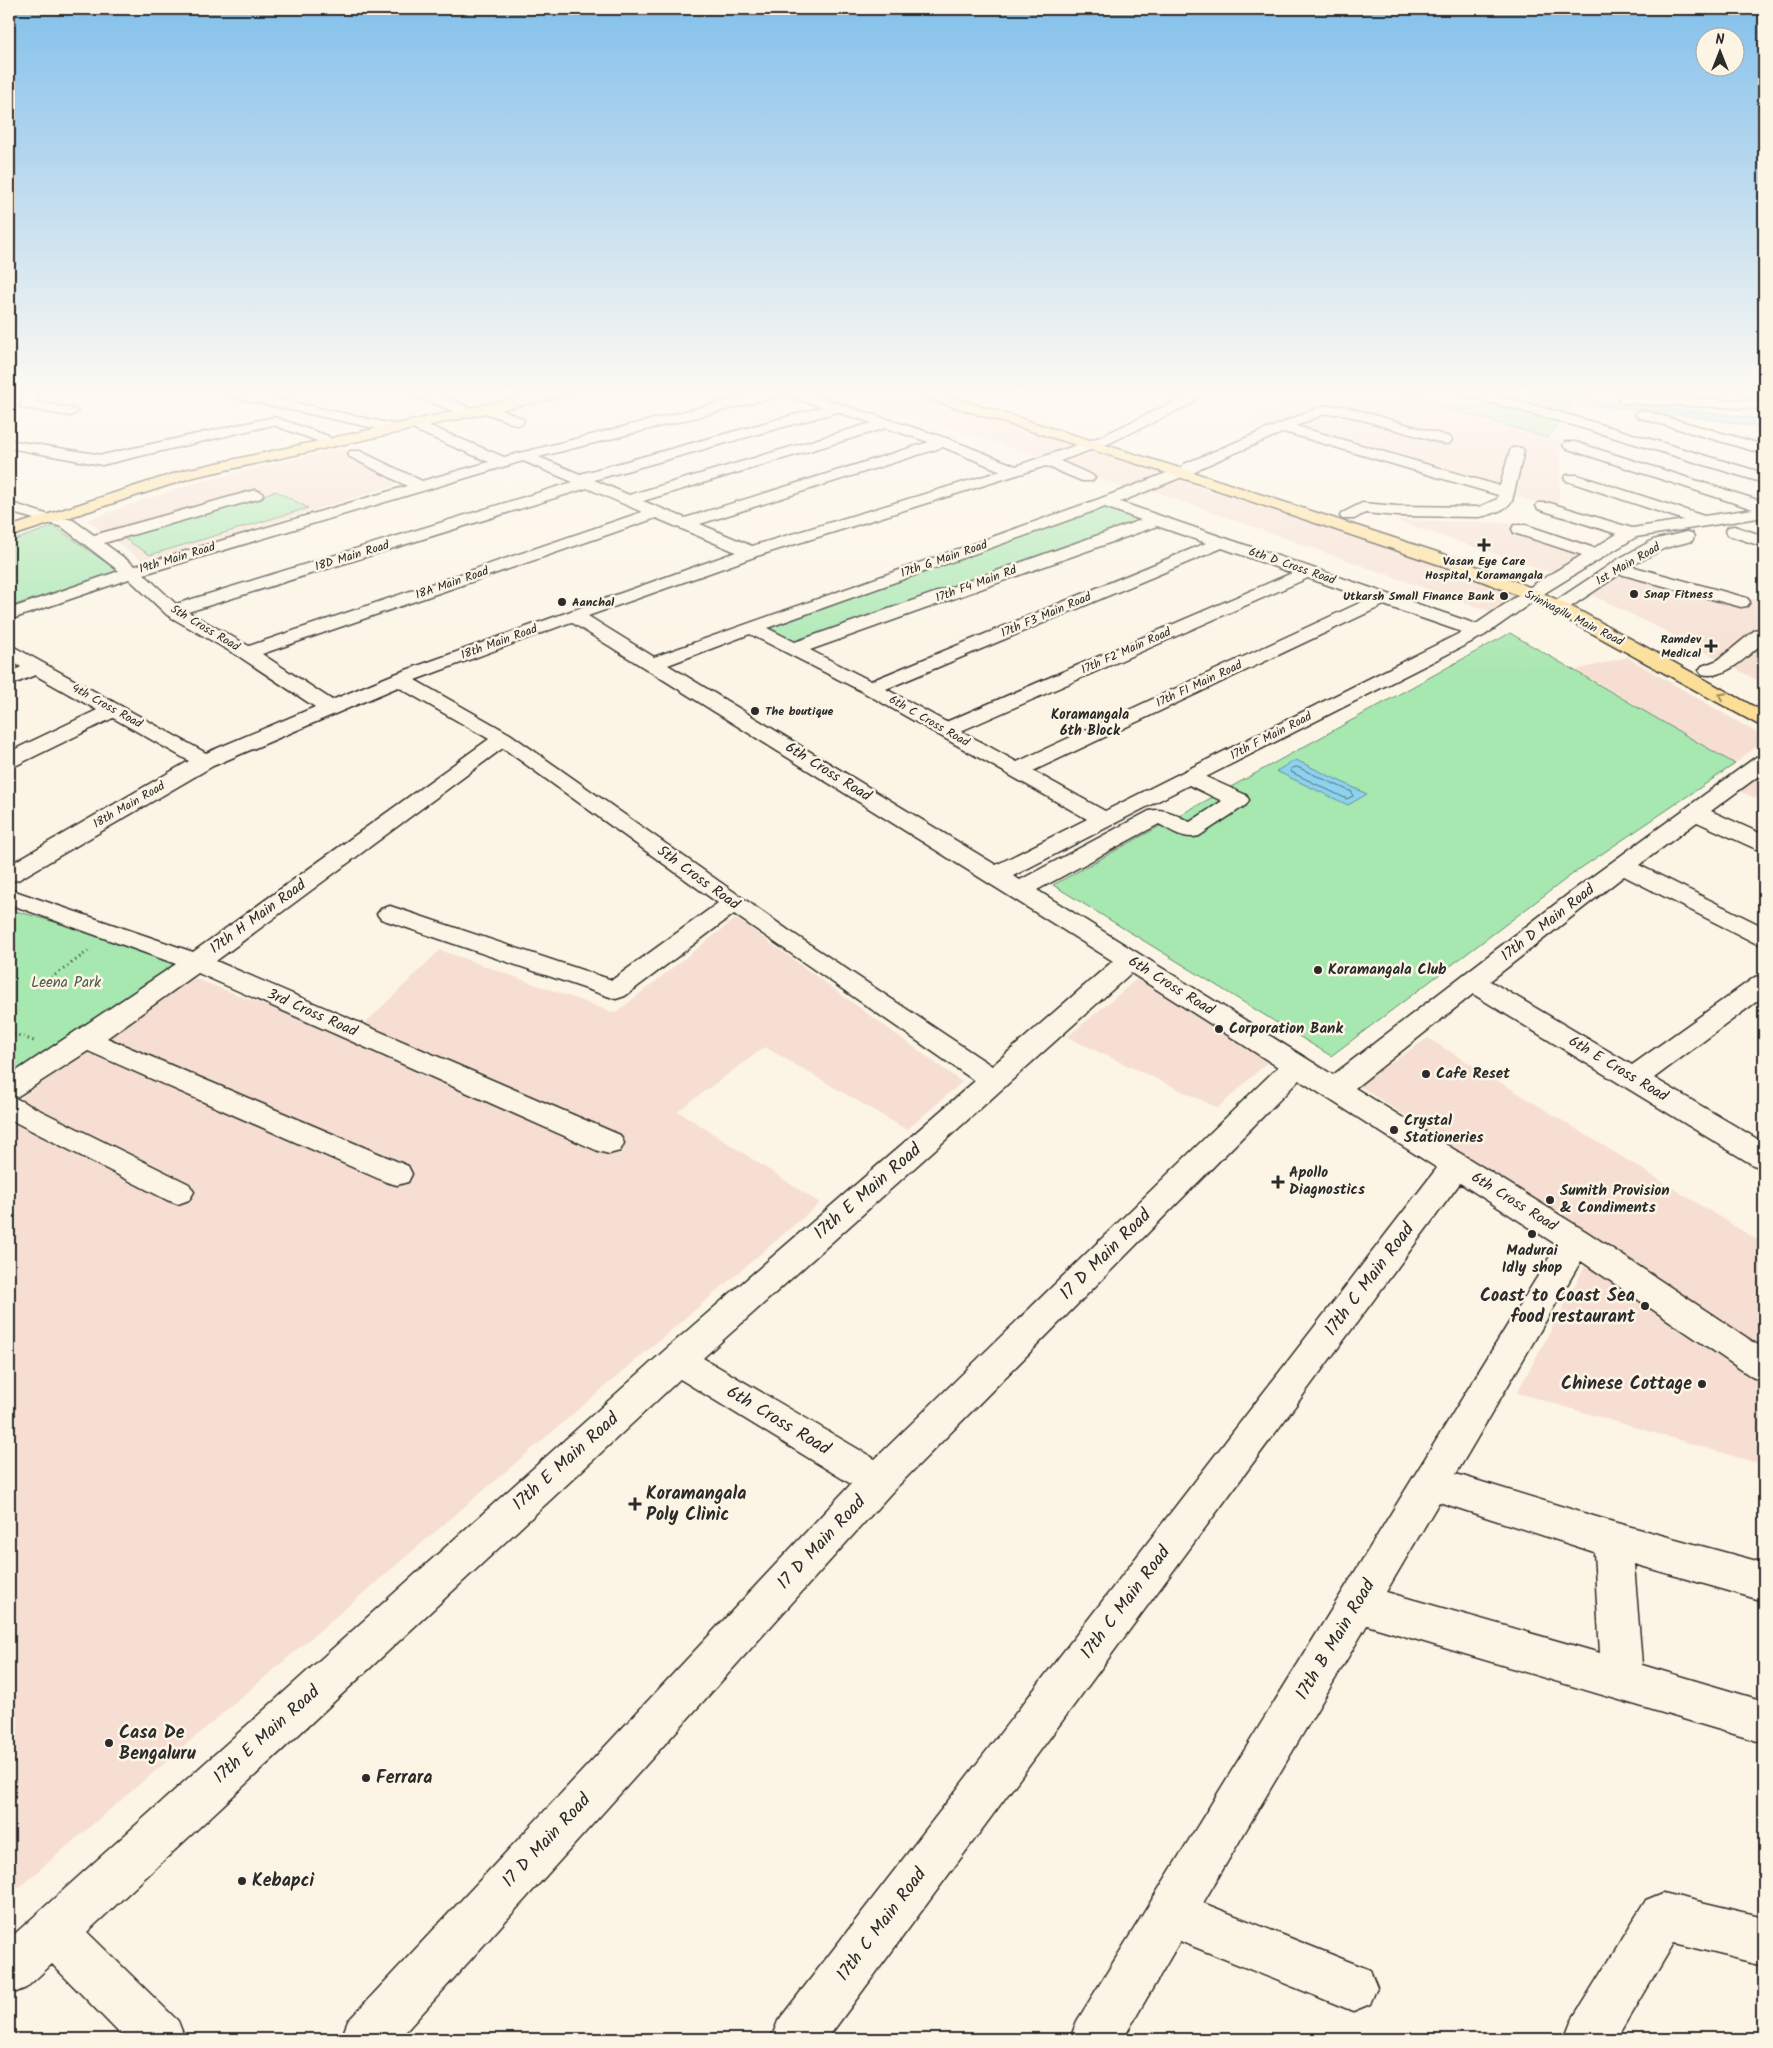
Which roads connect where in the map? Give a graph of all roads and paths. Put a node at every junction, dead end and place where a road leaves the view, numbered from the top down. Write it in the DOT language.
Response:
graph roads {
  1 [pos="131,487"];
  2 [pos="143,487"];
  3 [pos="418,487"];
  4 [pos="566,487"];
  5 [pos="597,487"];
  6 [pos="674,487"];
  7 [pos="803,487"];
  8 [pos="965,487"];
  9 [pos="1143,487"];
  10 [pos="1237,487"];
  11 [pos="1247,487"];
  12 [pos="1485,487"];
  13 [pos="1509,487"];
  14 [pos="1598,487"];
  15 [pos="1699,487"];
  16 [pos="1507,493"];
  17 [pos="255,495"];
  18 [pos="629,500"];
  19 [pos="1105,502"];
  20 [pos="1544,506"];
  21 [pos="9,507"];
  22 [pos="1764,507"];
  23 [pos="657,512"];
  24 [pos="1764,512"];
  25 [pos="41,516"];
  26 [pos="1348,516"];
  27 [pos="1158,520"];
  28 [pos="1702,521"];
  29 [pos="9,523"];
  30 [pos="684,524"];
  31 [pos="1764,526"];
  32 [pos="1520,529"];
  33 [pos="1734,531"];
  34 [pos="9,532"];
  35 [pos="1631,532"];
  36 [pos="91,541"];
  37 [pos="1222,542"];
  38 [pos="1764,542"];
  39 [pos="751,552"];
  40 [pos="1596,554"];
  41 [pos="1617,568"];
  42 [pos="132,572"];
  43 [pos="1308,572"];
  44 [pos="1536,591"];
  45 [pos="1384,598"];
  46 [pos="1741,602"];
  47 [pos="1564,603"];
  48 [pos="173,611"];
  49 [pos="9,614"];
  50 [pos="573,615"];
  51 [pos="751,627"];
  52 [pos="1478,630"];
  53 [pos="1762,634"];
  54 [pos="794,649"];
  55 [pos="9,652"];
  56 [pos="247,653"];
  57 [pos="652,664"];
  58 [pos="36,667"];
  59 [pos="1709,670"];
  60 [pos="398,679"];
  61 [pos="9,680"];
  62 [pos="870,688"];
  63 [pos="1764,701"];
  64 [pos="330,708"];
  65 [pos="113,710"];
  66 [pos="1764,720"];
  67 [pos="945,730"];
  68 [pos="503,738"];
  69 [pos="9,760"];
  70 [pos="205,761"];
  71 [pos="1764,762"];
  72 [pos="1015,771"];
  73 [pos="1189,778"];
  74 [pos="1696,813"];
  75 [pos="1105,820"];
  76 [pos="1764,844"];
  77 [pos="1623,866"];
  78 [pos="9,875"];
  79 [pos="995,875"];
  80 [pos="1019,890"];
  81 [pos="9,896"];
  82 [pos="733,903"];
  83 [pos="390,914"];
  84 [pos="1764,937"];
  85 [pos="85,944"];
  86 [pos="1130,960"];
  87 [pos="196,962"];
  88 [pos="1472,982"];
  89 [pos="1764,983"];
  90 [pos="43,984"];
  91 [pos="9,1032"];
  92 [pos="87,1040"];
  93 [pos="35,1042"];
  94 [pos="1297,1065"];
  95 [pos="1634,1078"];
  96 [pos="995,1081"];
  97 [pos="1334,1089"];
  98 [pos="9,1090"];
  99 [pos="9,1107"];
  100 [pos="609,1143"];
  101 [pos="1764,1157"];
  102 [pos="1456,1166"];
  103 [pos="397,1174"];
  104 [pos="178,1192"];
  105 [pos="1576,1241"];
  106 [pos="677,1360"];
  107 [pos="1764,1367"];
  108 [pos="878,1481"];
  109 [pos="1431,1483"];
  110 [pos="1613,1540"];
  111 [pos="1764,1582"];
  112 [pos="1358,1603"];
  113 [pos="1622,1680"];
  114 [pos="1764,1722"];
  115 [pos="1171,1914"];
  116 [pos="52,1932"];
  117 [pos="1764,1941"];
  118 [pos="9,1971"];
  119 [pos="1353,1987"];
  120 [pos="160,2039"];
  121 [pos="366,2039"];
  122 [pos="796,2039"];
  123 [pos="1095,2039"];
  124 [pos="1590,2039"];
  1 -- 25 [label="main road"];
  2 -- 25 [label="main road"];
  3 -- 42 [label="street, 19th Main Road"];
  4 -- 48 [label="street, 18D Main Road"];
  5 -- 18 [label="street"];
  6 -- 18 [label="street"];
  7 -- 30 [label="street"];
  8 -- 39 [label="street, 18th Main Road"];
  9 -- 19 [label="street, 17th G Main Road"];
  10 -- 44 [label="main road, Srinivagilu Main Road"];
  11 -- 26 [label="main road, Srinivagilu Main Road"];
  12 -- 16 [label="street"];
  13 -- 16 [label="street"];
  14 -- 28 [label="street"];
  15 -- 22 [label="street"];
  16 -- 26 [label="street"];
  17 -- 36 [label="street"];
  18 -- 23 [label="street"];
  19 -- 27 [label="street, 6th D Cross Road"];
  19 -- 51 [label="street, 17th G Main Road"];
  20 -- 35 [label="street"];
  21 -- 25 [label="street, 5th Cross Road"];
  23 -- 30 [label="street"];
  23 -- 56 [label="street, 18A Main Road"];
  24 -- 28 [label="street"];
  25 -- 29 [label="main road"];
  25 -- 34 [label="main road"];
  25 -- 36 [label="street, 5th Cross Road"];
  26 -- 44 [label="main road, Srinivagilu Main Road"];
  27 -- 37 [label="street, 6th D Cross Road"];
  27 -- 54 [label="street, 17th F4 Main Rd"];
  28 -- 35 [label="street"];
  30 -- 39 [label="street"];
  31 -- 33 [label="street, 1st Main Road"];
  32 -- 40 [label="street"];
  33 -- 38 [label="street"];
  33 -- 41 [label="street, 1st Main Road"];
  35 -- 40 [label="street, 17th F Main Road"];
  36 -- 42 [label="street, 5th Cross Road"];
  37 -- 43 [label="street, 6th D Cross Road"];
  37 -- 62 [label="street, 17th F3 Main Road"];
  39 -- 50 [label="street, 18th Main Road"];
  40 -- 44 [label="street, 17th F Main Road"];
  41 -- 46 [label="street"];
  41 -- 47 [label="street, 1st Main Road"];
  42 -- 48 [label="street, 5th Cross Road"];
  42 -- 49 [label="street, 19th Main Road"];
  43 -- 45 [label="street, 6th D Cross Road"];
  43 -- 67 [label="street, 17th F2 Main Road"];
  44 -- 47 [label="main road, Srinivagilu Main Road"];
  44 -- 52 [label="street, 17th F Main Road"];
  45 -- 52 [label="street, 6th D Cross Road"];
  45 -- 72 [label="street, 17th F1 Main Road"];
  47 -- 59 [label="main road, Srinivagilu Main Road"];
  66 -- 47 [label="main road, Srinivagilu Main Road, one-way"];
  48 -- 56 [label="street, 5th Cross Road"];
  50 -- 57 [label="street, 6th Cross Road"];
  50 -- 60 [label="street, 18th Main Road"];
  51 -- 54 [label="street, 6th C Cross Road"];
  51 -- 57 [label="street, 17th G Main Road"];
  52 -- 73 [label="street, 17th F Main Road"];
  53 -- 59 [label="street"];
  54 -- 62 [label="street, 6th C Cross Road"];
  55 -- 58 [label="street, 4th Cross Road"];
  56 -- 64 [label="street, 5th Cross Road"];
  57 -- 79 [label="street, 6th Cross Road"];
  58 -- 61 [label="street"];
  58 -- 65 [label="street, 4th Cross Road"];
  59 -- 63 [label="main road, Srinivagilu Main Road"];
  60 -- 64 [label="street, 18th Main Road"];
  60 -- 68 [label="street, 5th Cross Road"];
  62 -- 67 [label="street, 6th C Cross Road"];
  64 -- 70 [label="street, 18th Main Road"];
  65 -- 69 [label="street"];
  65 -- 70 [label="street, 4th Cross Road"];
  67 -- 72 [label="street, 6th C Cross Road"];
  68 -- 82 [label="street, 5th Cross Road"];
  68 -- 87 [label="street, 17th H Main Road"];
  70 -- 78 [label="street, 18th Main Road"];
  71 -- 74 [label="street, 17th D Main Road"];
  72 -- 75 [label="street, 6th C Cross Road"];
  73 -- 75 [label="street, 17th F Main Road"];
  73 -- 80 [label="street"];
  74 -- 76 [label="street"];
  74 -- 77 [label="street, 17th D Main Road"];
  75 -- 79 [label="street, 17th F Main Road"];
  77 -- 84 [label="street"];
  77 -- 88 [label="street, 17th D Main Road"];
  79 -- 80 [label="street, 6th Cross Road"];
  80 -- 86 [label="street, 6th Cross Road"];
  81 -- 87 [label="street, 3rd Cross Road"];
  82 -- 83 [label="street"];
  82 -- 96 [label="street, 5th Cross Road"];
  85 -- 90 [label="path"];
  86 -- 94 [label="street, 6th Cross Road"];
  86 -- 96 [label="street, 17th E Main Road"];
  87 -- 92 [label="street, 17th H Main Road"];
  87 -- 100 [label="street, 3rd Cross Road"];
  88 -- 95 [label="street, 6th E Cross Road"];
  88 -- 97 [label="street, 17th D Main Road"];
  89 -- 95 [label="street"];
  91 -- 93 [label="path"];
  92 -- 98 [label="street, 17th H Main Road"];
  92 -- 103 [label="street"];
  94 -- 97 [label="street, 6th Cross Road"];
  94 -- 108 [label="street, 17 D Main Road"];
  95 -- 101 [label="street, 6th E Cross Road"];
  96 -- 106 [label="street, 17th E Main Road"];
  97 -- 102 [label="street, 6th Cross Road"];
  99 -- 104 [label="street"];
  102 -- 105 [label="street, 6th Cross Road"];
  102 -- 122 [label="street, 17th C Main Road"];
  105 -- 107 [label="street, 6th Cross Road"];
  105 -- 109 [label="street, 17th B Main Road"];
  106 -- 108 [label="street, 6th Cross Road"];
  106 -- 116 [label="street, 17th E Main Road"];
  108 -- 121 [label="street, 17 D Main Road"];
  109 -- 110 [label="street"];
  109 -- 112 [label="street, 17th B Main Road"];
  110 -- 111 [label="street"];
  110 -- 113 [label="street"];
  112 -- 113 [label="street"];
  112 -- 115 [label="street, 17th B Main Road"];
  113 -- 114 [label="street"];
  115 -- 119 [label="street"];
  115 -- 123 [label="street, 17th B Main Road"];
  116 -- 118 [label="street, 17th E Main Road"];
  116 -- 120 [label="street"];
  117 -- 124 [label="street"];
}
